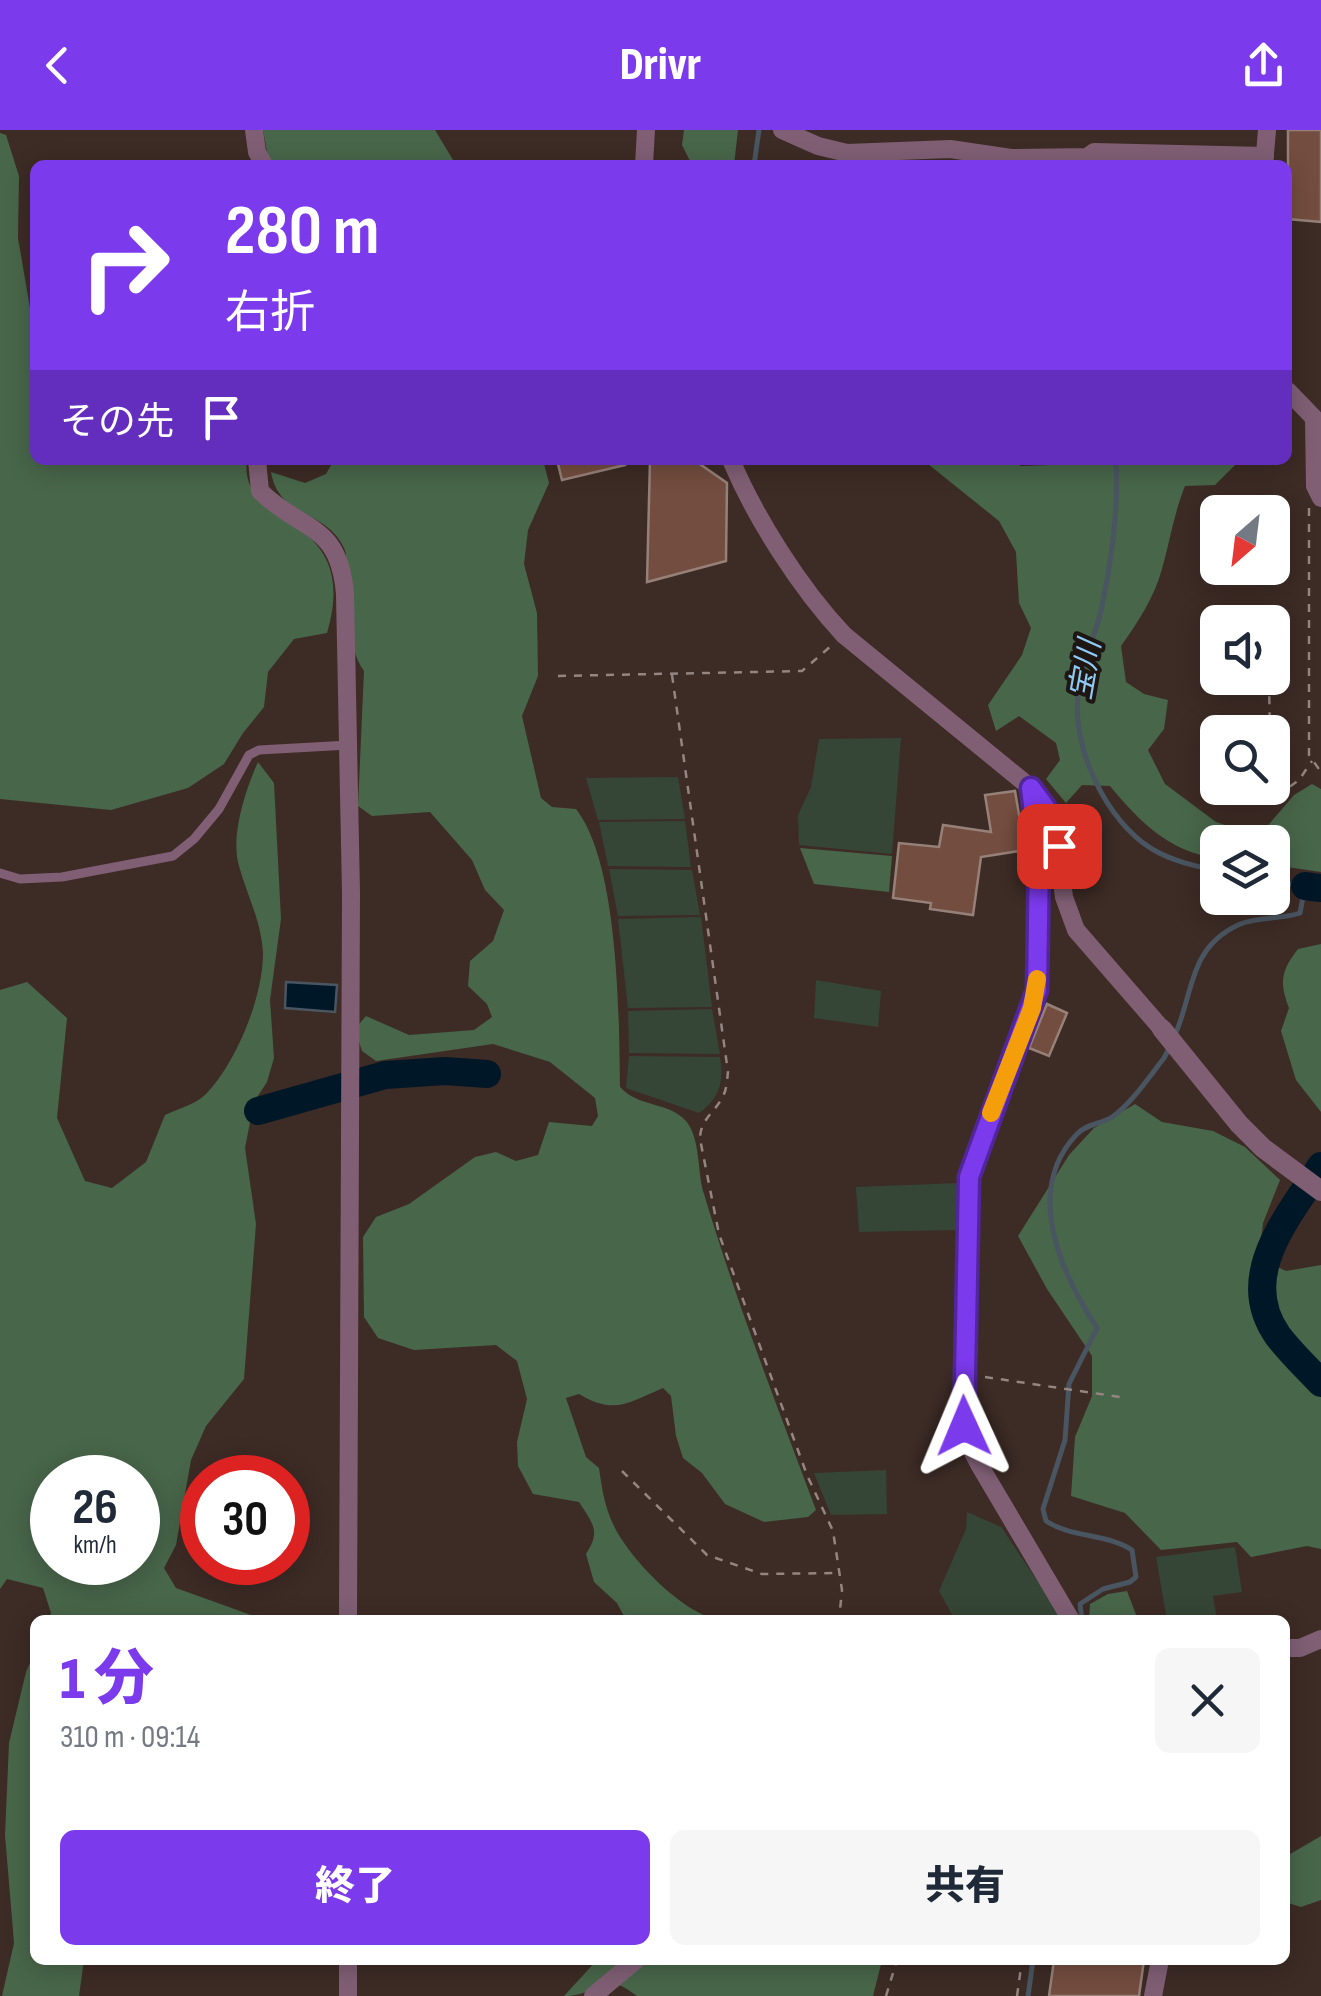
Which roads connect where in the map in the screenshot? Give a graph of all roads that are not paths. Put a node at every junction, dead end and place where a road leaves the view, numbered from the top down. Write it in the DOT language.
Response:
graph roads {
  1 [pos="254,130"];
  2 [pos="646,130"];
  3 [pos="782,130"];
  4 [pos="1267,130"];
  5 [pos="261,160"];
  6 [pos="644,160"];
  7 [pos="1066,160"];
  8 [pos="1094,160"];
  9 [pos="1246,160"];
  10 [pos="1265,160"];
  11 [pos="1292,395"];
  12 [pos="258,465"];
  13 [pos="734,465"];
  14 [pos="1320,496"];
  15 [pos="349,745"];
  16 [pos="1031,788"];
  17 [pos="0,873"];
  18 [pos="1162,1028"];
  19 [pos="1312,1185"];
  20 [pos="348,1615"];
  21 [pos="1068,1615"];
  22 [pos="1321,1639"];
  23 [pos="1290,1648"];
  24 [pos="348,1965"];
  25 [pos="630,1965"];
  26 [pos="1159,1965"];
  27 [pos="348,1996"];
  28 [pos="593,1996"];
  29 [pos="1154,1996"];
  1 -- 5 [label="street"];
  2 -- 6 [label="street"];
  3 -- 7 [label="street"];
  4 -- 10 [label="street"];
  8 -- 9 [label="street"];
  11 -- 14 [label="street"];
  12 -- 15 [label="street"];
  13 -- 16 [label="street"];
  15 -- 17 [label="lane"];
  15 -- 20 [label="street"];
  16 -- 18 [label="street"];
  16 -- 21 [label="street"];
  18 -- 19 [label="street"];
  22 -- 23 [label="street"];
  24 -- 27 [label="street"];
  25 -- 28 [label="street"];
  26 -- 29 [label="street"];
}
